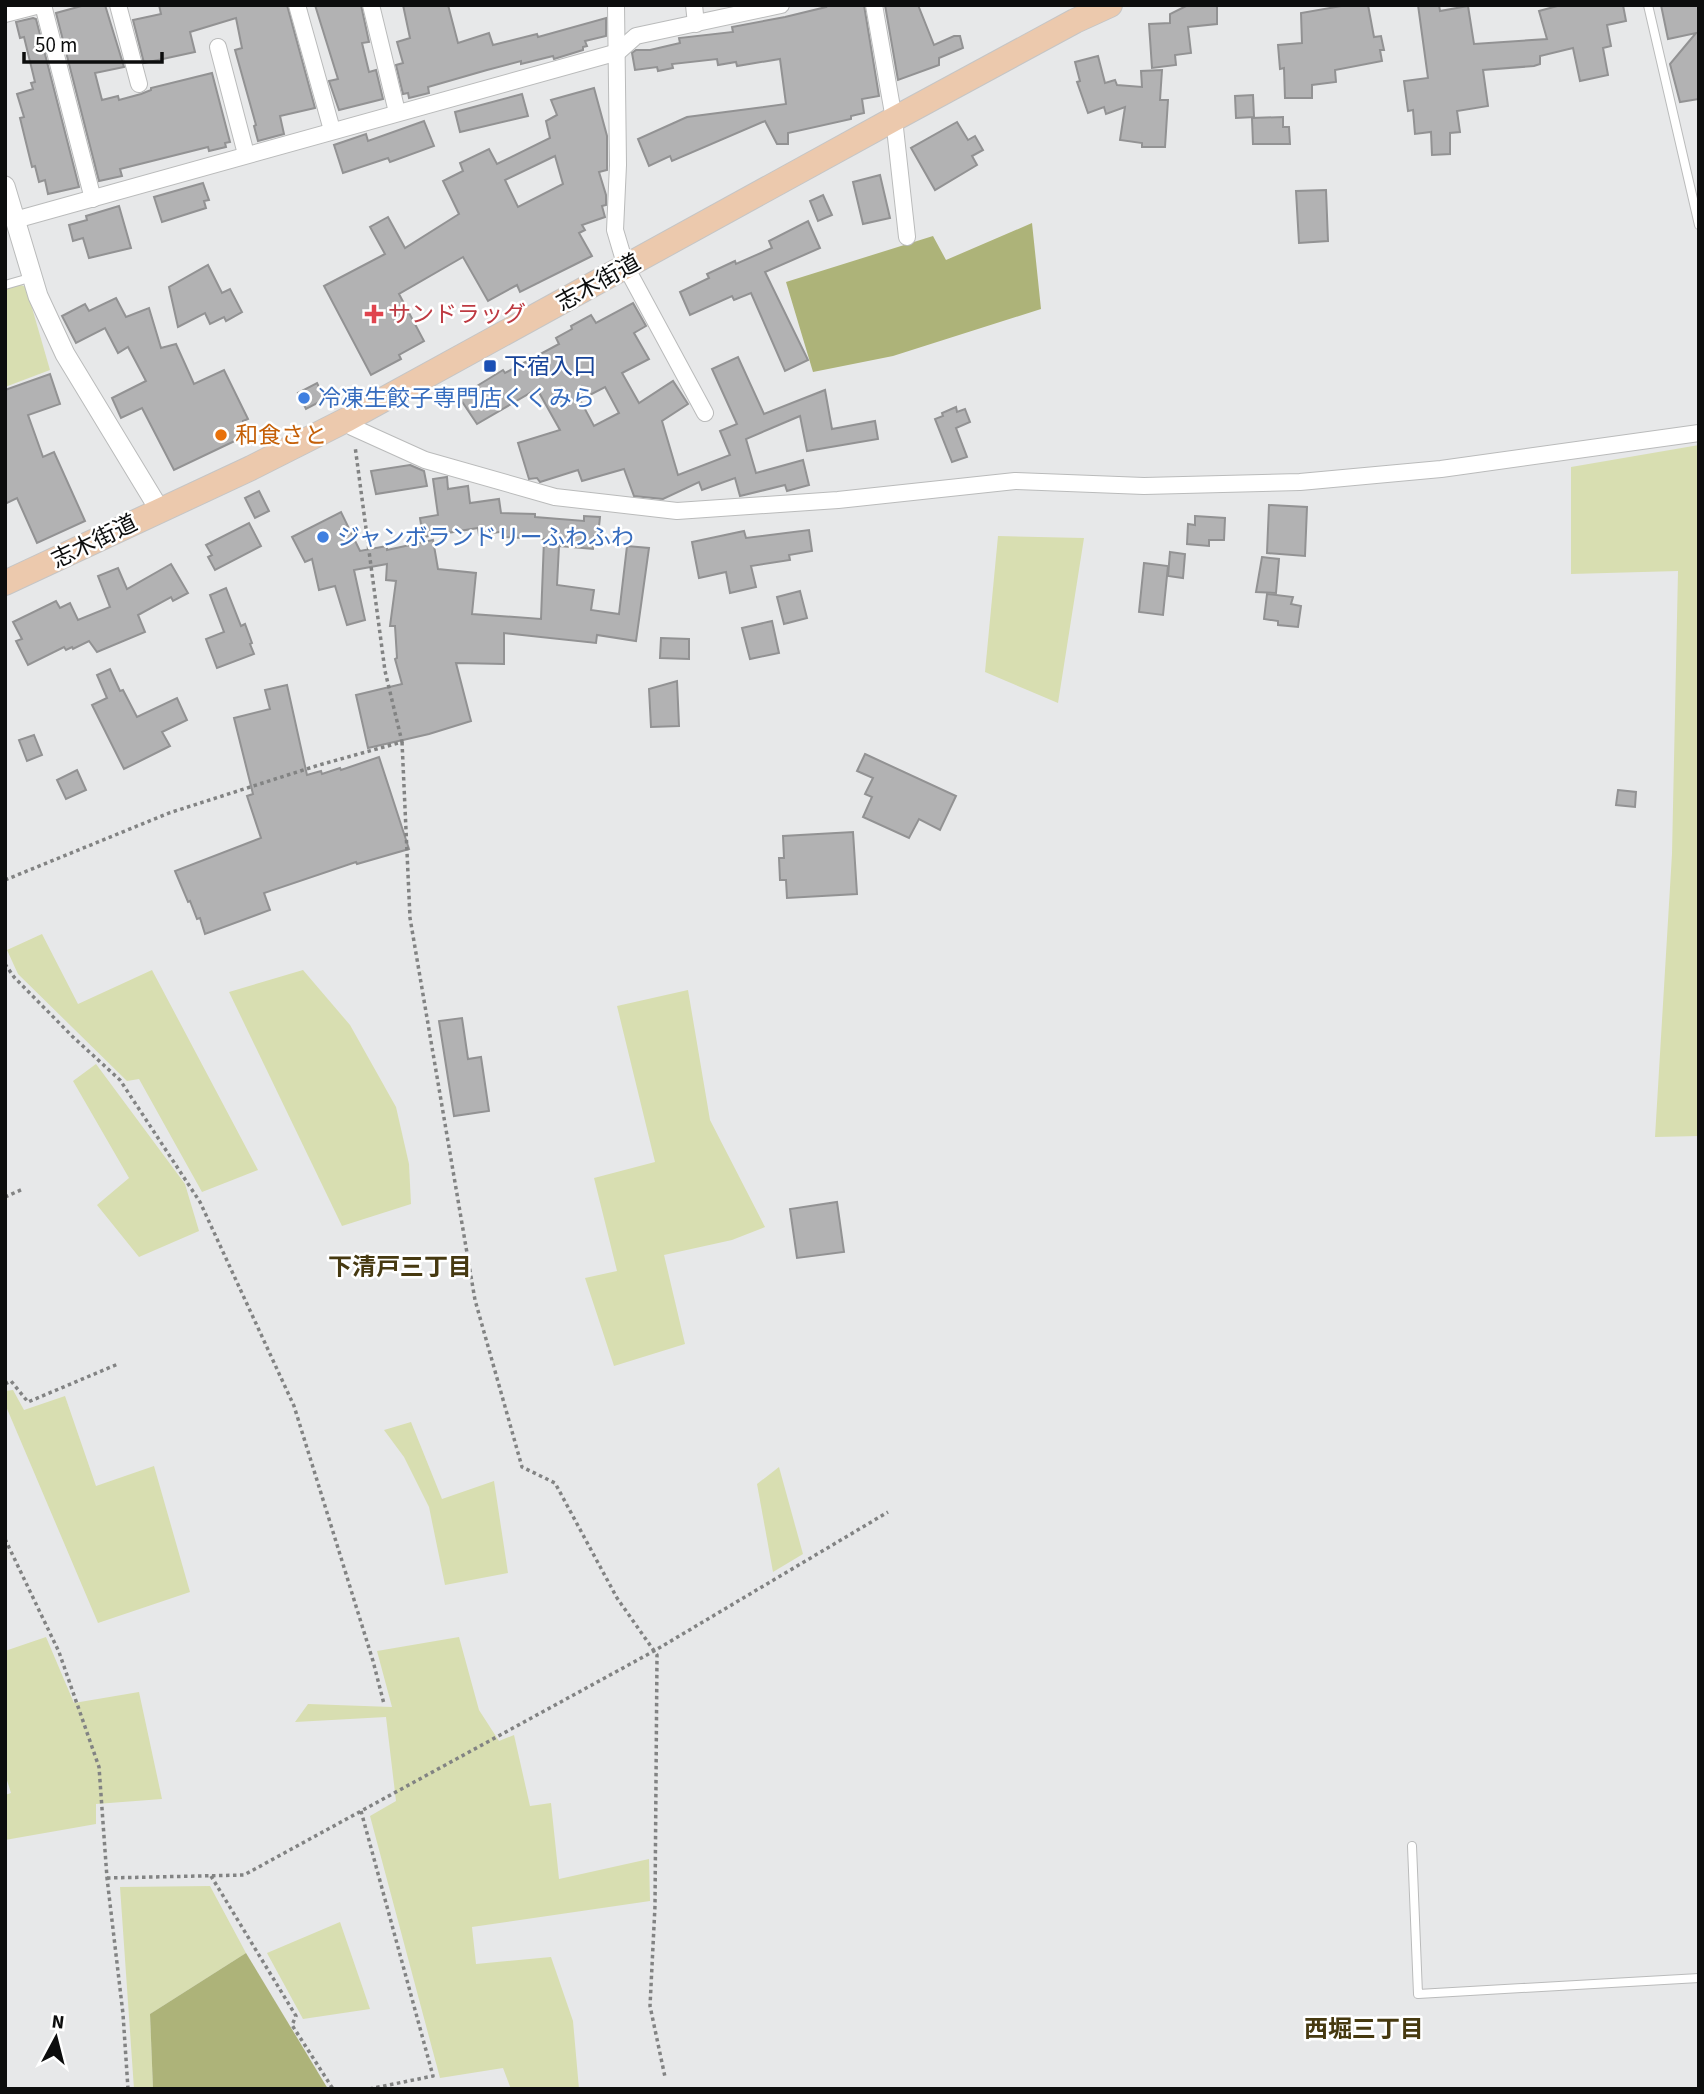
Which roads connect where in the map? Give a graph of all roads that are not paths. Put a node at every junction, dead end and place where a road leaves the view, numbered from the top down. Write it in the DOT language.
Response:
graph roads {
  1 [pos="41,5"];
  2 [pos="118,5"];
  3 [pos="297,5"];
  4 [pos="371,5"];
  5 [pos="616,5"];
  6 [pos="694,5"];
  7 [pos="781,5"];
  8 [pos="874,5"];
  9 [pos="1110,5"];
  10 [pos="1648,5"];
  11 [pos="1073,13"];
  12 [pos="5,14"];
  13 [pos="695,24"];
  14 [pos="218,47"];
  15 [pos="618,52"];
  16 [pos="139,83"];
  17 [pos="397,112"];
  18 [pos="894,119"];
  19 [pos="332,130"];
  20 [pos="246,154"];
  21 [pos="5,186"];
  22 [pos="93,199"];
  23 [pos="15,220"];
  24 [pos="1699,225"];
  25 [pos="906,237"];
  26 [pos="626,267"];
  27 [pos="33,277"];
  28 [pos="5,285"];
  29 [pos="705,413"];
  30 [pos="350,423"];
  31 [pos="1699,433"];
  32 [pos="159,509"];
  33 [pos="5,583"];
  34 [pos="1412,1846"];
  35 [pos="1699,1978"];
  1 -- 12 [label="street"];
  1 -- 22 [label="street"];
  2 -- 16 [label="street"];
  3 -- 19 [label="street"];
  4 -- 17 [label="street"];
  5 -- 15 [label="street"];
  6 -- 13 [label="street"];
  7 -- 13 [label="street"];
  8 -- 18 [label="street"];
  9 -- 11 [label="main road, 志木街道"];
  10 -- 24 [label="lane"];
  11 -- 18 [label="main road, 志木街道"];
  13 -- 15 [label="street"];
  14 -- 20 [label="street"];
  15 -- 17 [label="street"];
  15 -- 26 [label="street"];
  17 -- 19 [label="street"];
  18 -- 25 [label="street"];
  18 -- 26 [label="main road, 志木街道"];
  19 -- 20 [label="street"];
  20 -- 22 [label="street"];
  21 -- 23 [label="street"];
  22 -- 23 [label="street"];
  23 -- 27 [label="street"];
  26 -- 29 [label="street"];
  26 -- 30 [label="main road, 志木街道"];
  27 -- 28 [label="lane"];
  27 -- 32 [label="street"];
  30 -- 31 [label="street"];
  30 -- 32 [label="main road, 志木街道"];
  32 -- 33 [label="main road, 志木街道"];
  34 -- 35 [label="lane"];
}
